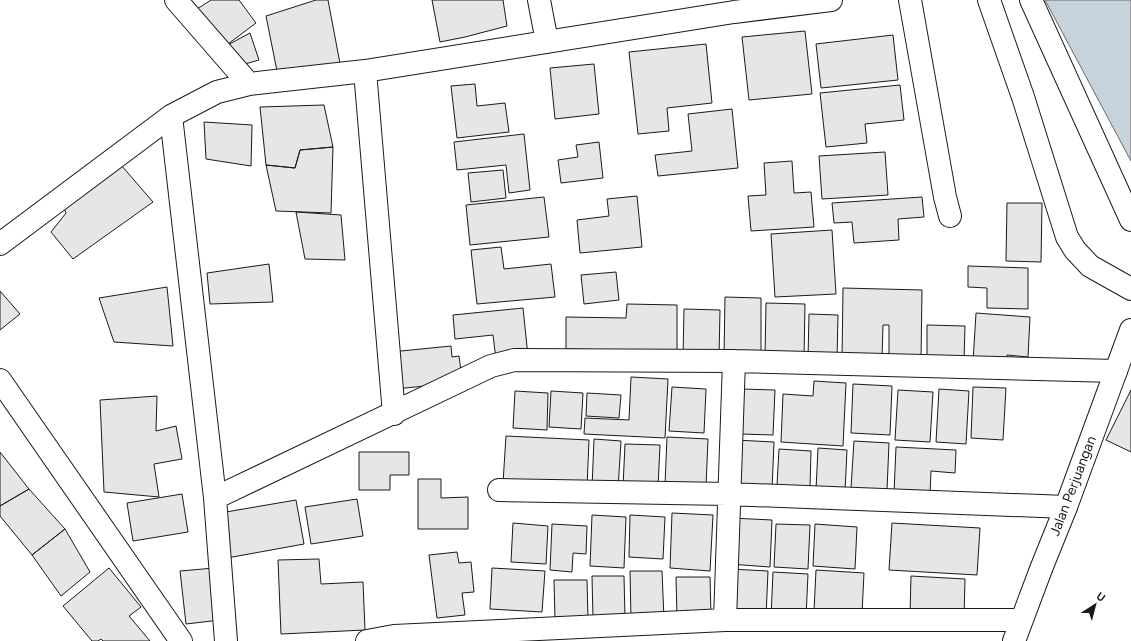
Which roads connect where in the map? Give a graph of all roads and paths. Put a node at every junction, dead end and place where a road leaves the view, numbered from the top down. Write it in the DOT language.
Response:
graph roads {
  1 [pos="176,0"];
  2 [pos="539,0"];
  3 [pos="831,0"];
  4 [pos="910,0"];
  5 [pos="989,0"];
  6 [pos="1031,0"];
  7 [pos="733,6"];
  8 [pos="547,42"];
  9 [pos="365,71"];
  10 [pos="249,84"];
  11 [pos="171,116"];
  12 [pos="950,216"];
  13 [pos="1131,220"];
  14 [pos="0,244"];
  15 [pos="1131,289"];
  16 [pos="1131,330"];
  17 [pos="734,361"];
  18 [pos="1116,371"];
  19 [pos="0,380"];
  20 [pos="394,414"];
  21 [pos="498,490"];
  22 [pos="728,494"];
  23 [pos="215,498"];
  24 [pos="1066,507"];
  25 [pos="725,620"];
  26 [pos="1021,620"];
  27 [pos="395,638"];
  28 [pos="181,641"];
  29 [pos="226,641"];
  30 [pos="367,641"];
  31 [pos="1014,641"];
  1 -- 10 [label="street"];
  2 -- 8 [label="street"];
  3 -- 7 [label="street"];
  4 -- 12 [label="street"];
  5 -- 15 [label="street"];
  6 -- 13 [label="street"];
  7 -- 8 [label="street"];
  8 -- 9 [label="street"];
  9 -- 10 [label="street"];
  9 -- 20 [label="street"];
  10 -- 11 [label="street"];
  11 -- 14 [label="street"];
  11 -- 23 [label="street"];
  16 -- 18 [label="street, Jalan Perjuangan"];
  17 -- 18 [label="street"];
  17 -- 20 [label="street"];
  17 -- 22 [label="street"];
  18 -- 24 [label="street, Jalan Perjuangan"];
  19 -- 28 [label="street"];
  20 -- 23 [label="street"];
  21 -- 22 [label="street"];
  22 -- 24 [label="street"];
  22 -- 25 [label="street"];
  23 -- 29 [label="street"];
  24 -- 26 [label="street, Jalan Perjuangan"];
  25 -- 26 [label="street"];
  25 -- 27 [label="street"];
  26 -- 31 [label="street, Jalan Perjuangan"];
  27 -- 30 [label="street"];
}
